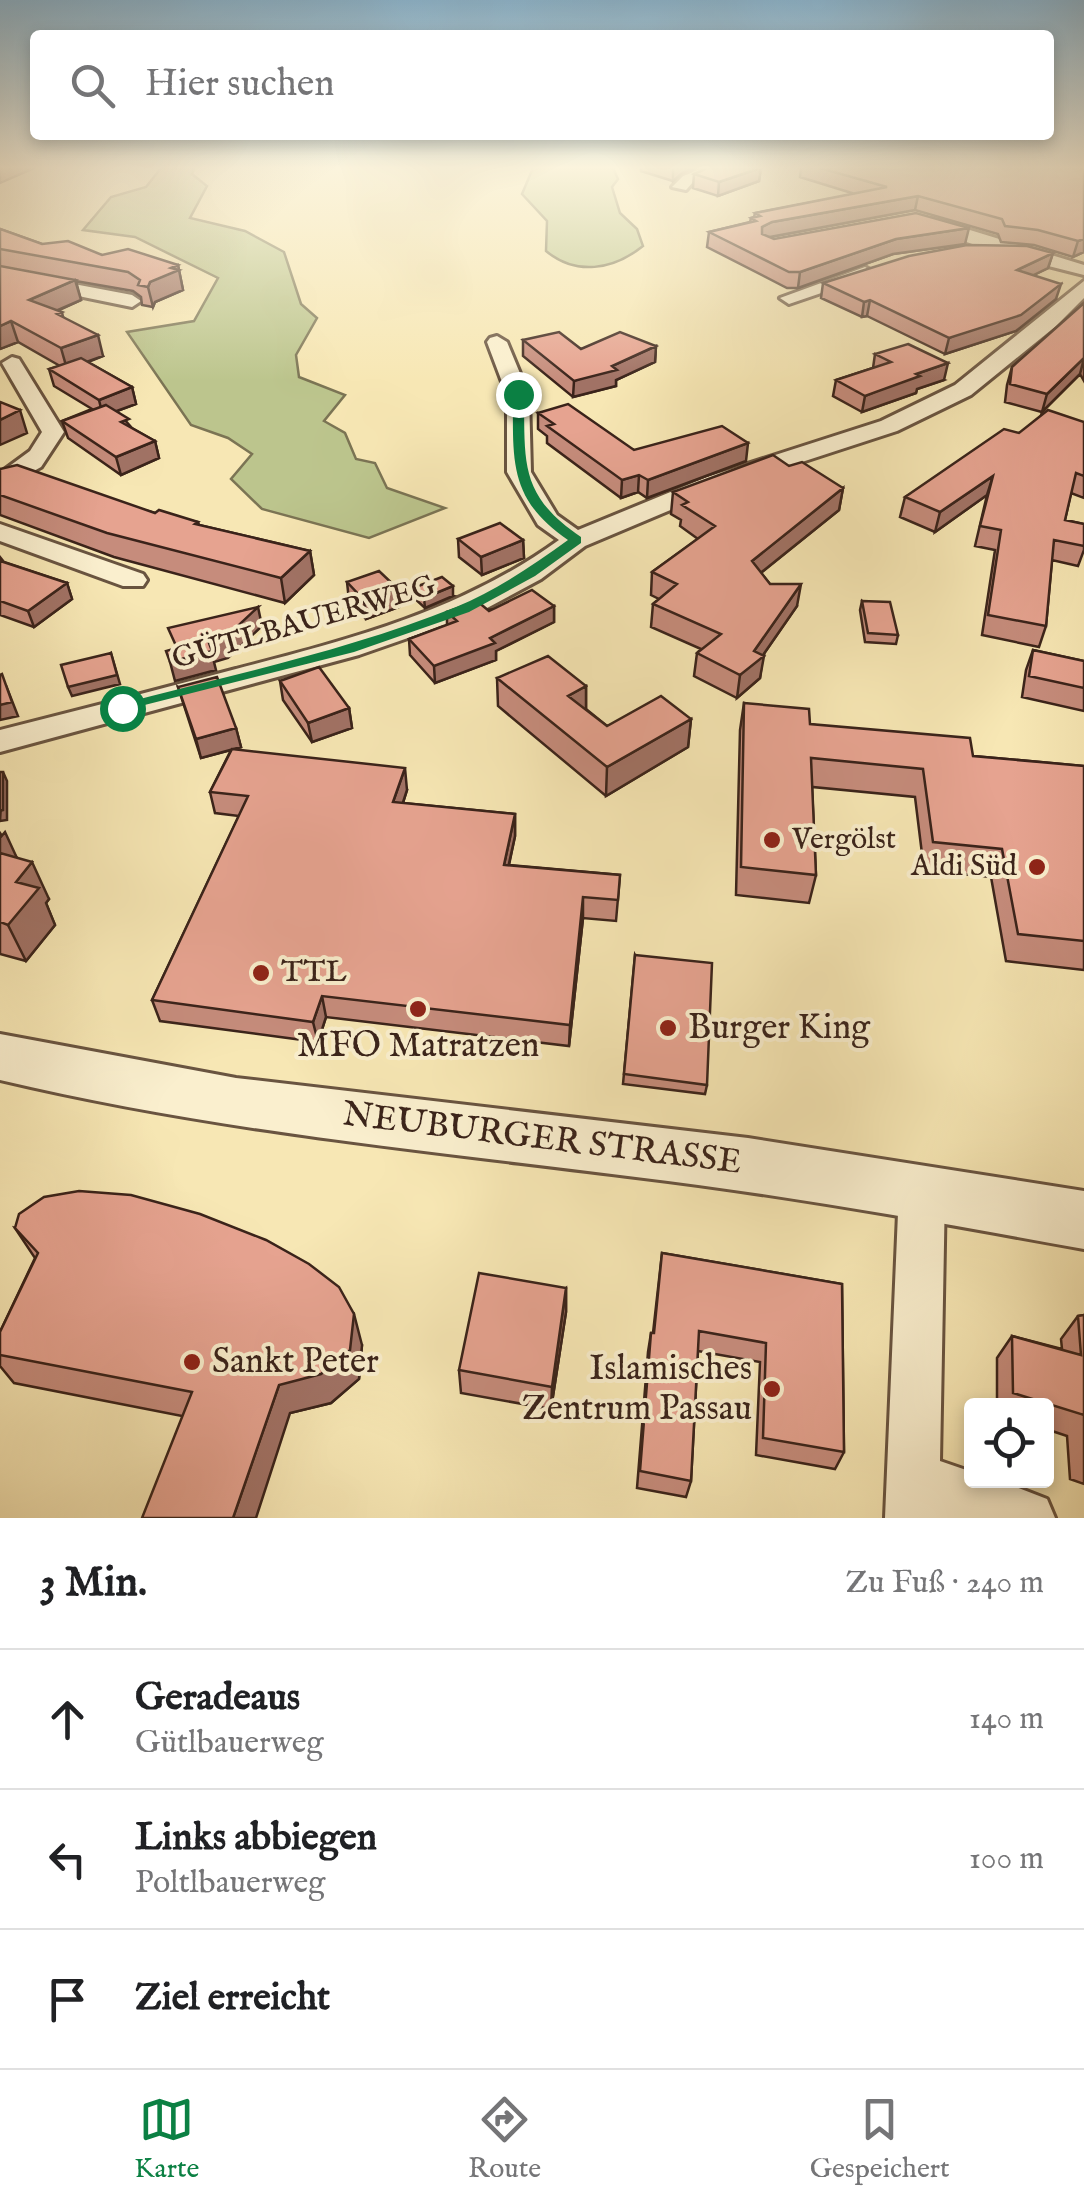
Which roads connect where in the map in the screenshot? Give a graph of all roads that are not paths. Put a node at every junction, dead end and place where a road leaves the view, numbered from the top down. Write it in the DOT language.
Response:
graph roads {
  1 [pos="979,239"];
  2 [pos="1019,251"];
  3 [pos="957,252"];
  4 [pos="885,266"];
  5 [pos="1084,270"];
  6 [pos="0,275"];
  7 [pos="1084,287"];
  8 [pos="788,298"];
  9 [pos="132,301"];
  10 [pos="497,342"];
  11 [pos="12,363"];
  12 [pos="0,482"];
  13 [pos="0,532"];
  14 [pos="576,540"];
  15 [pos="133,580"];
  16 [pos="0,741"];
  17 [pos="0,1057"];
  18 [pos="922,1190"];
  19 [pos="1084,1220"];
  20 [pos="914,1499"];
  21 [pos="1028,1518"];
  1 -- 2 [label="street"];
  2 -- 3 [label="street"];
  2 -- 5 [label="street"];
  4 -- 8 [label="street"];
  6 -- 9 [label="street"];
  7 -- 14 [label="street, GÜTLBAUERWEG"];
  10 -- 14 [label="street"];
  11 -- 12 [label="street"];
  13 -- 15 [label="street"];
  14 -- 16 [label="street, GÜTLBAUERWEG"];
  17 -- 18 [label="street, NEUBURGER STRASSE"];
  18 -- 19 [label="street, NEUBURGER STRASSE"];
  18 -- 20 [label="street"];
  20 -- 21 [label="street"];
}
